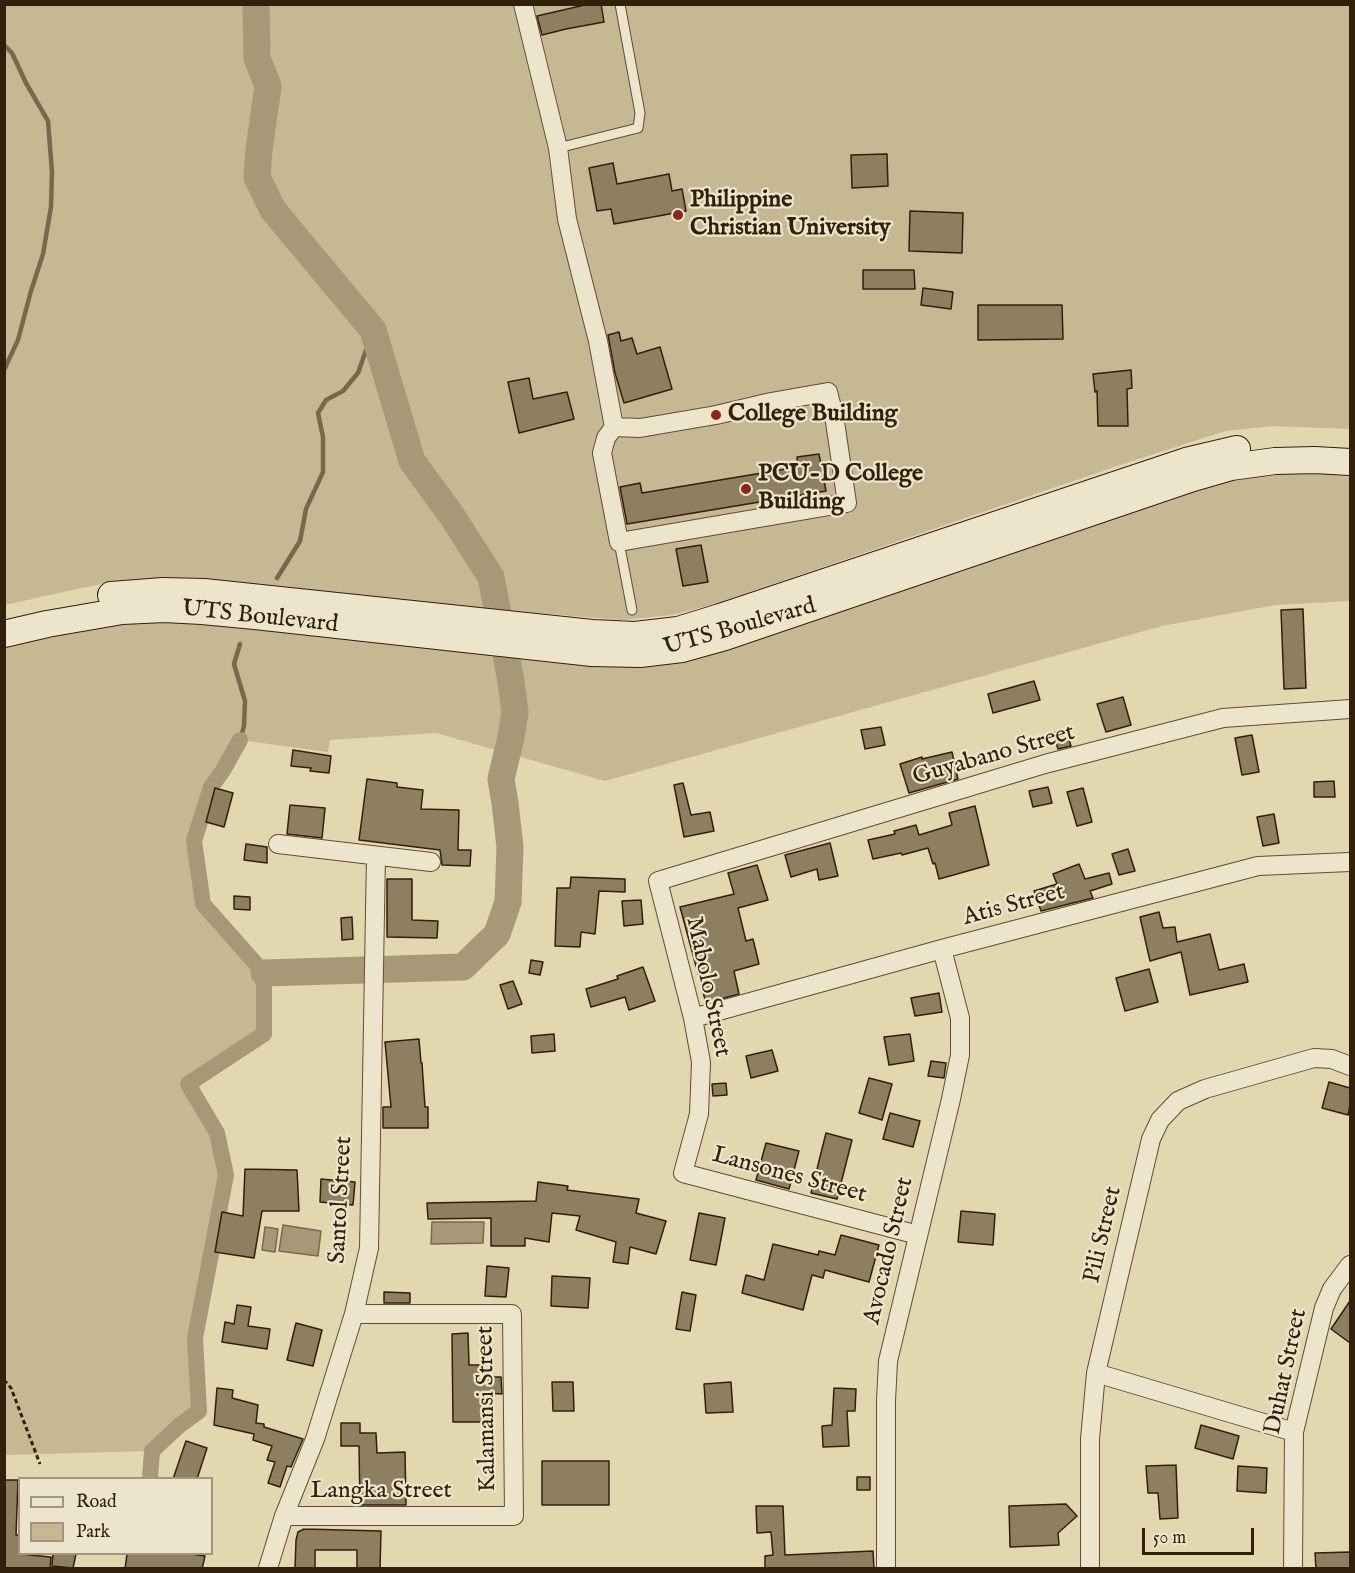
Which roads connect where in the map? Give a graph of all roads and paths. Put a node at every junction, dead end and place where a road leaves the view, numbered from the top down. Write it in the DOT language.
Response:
graph roads {
  1 [pos="523,4"];
  2 [pos="620,4"];
  3 [pos="558,148"];
  4 [pos="614,427"];
  5 [pos="1350,446"];
  6 [pos="1350,462"];
  7 [pos="619,542"];
  8 [pos="632,609"];
  9 [pos="4,618"];
  10 [pos="460,629"];
  11 [pos="4,634"];
  12 [pos="527,636"];
  13 [pos="1350,709"];
  14 [pos="278,844"];
  15 [pos="376,856"];
  16 [pos="431,862"];
  17 [pos="1350,862"];
  18 [pos="658,881"];
  19 [pos="942,949"];
  20 [pos="693,1018"];
  21 [pos="1350,1066"];
  22 [pos="684,1173"];
  23 [pos="918,1235"];
  24 [pos="1350,1265"];
  25 [pos="354,1314"];
  26 [pos="1096,1373"];
  27 [pos="4,1380"];
  28 [pos="1294,1432"];
  29 [pos="40,1464"];
  30 [pos="284,1516"];
  31 [pos="514,1516"];
  32 [pos="268,1569"];
  33 [pos="886,1569"];
  34 [pos="1090,1569"];
  35 [pos="1293,1569"];
  1 -- 3 [label="street"];
  2 -- 3 [label="lane"];
  3 -- 4 [label="street"];
  4 -- 7 [label="street"];
  4 -- 7 [label="street"];
  5 -- 12 [label="main road, UTS Boulevard"];
  6 -- 12 [label="main road, UTS Boulevard"];
  7 -- 8 [label="lane"];
  9 -- 10 [label="main road, UTS Boulevard"];
  10 -- 11 [label="main road, UTS Boulevard"];
  10 -- 12 [label="main road, UTS Boulevard"];
  13 -- 18 [label="street, Guyabano Street"];
  14 -- 15 [label="street"];
  15 -- 16 [label="street"];
  15 -- 25 [label="street, Santol Street"];
  17 -- 19 [label="street, Atis Street"];
  18 -- 20 [label="street, Mabolo Street"];
  19 -- 20 [label="street, Atis Street"];
  19 -- 23 [label="street, Avocado Street"];
  20 -- 22 [label="street, Mabolo Street"];
  21 -- 26 [label="street, Pili Street"];
  22 -- 23 [label="street, Lansones Street"];
  23 -- 33 [label="street, Avocado Street"];
  24 -- 28 [label="street, Duhat Street"];
  25 -- 30 [label="street, Santol Street"];
  25 -- 31 [label="street, Kalamansi Street"];
  26 -- 28 [label="street"];
  26 -- 34 [label="street, Pili Street"];
  27 -- 29 [label="path"];
  28 -- 35 [label="street, Duhat Street"];
  30 -- 31 [label="street, Langka Street"];
  30 -- 32 [label="street, Santol Street"];
}
